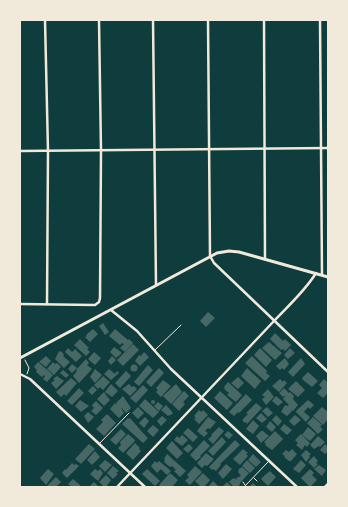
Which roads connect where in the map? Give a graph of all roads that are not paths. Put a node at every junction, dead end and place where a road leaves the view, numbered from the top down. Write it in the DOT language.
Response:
graph roads {
  1 [pos="45,20"];
  2 [pos="99,20"];
  3 [pos="153,20"];
  4 [pos="208,20"];
  5 [pos="264,20"];
  6 [pos="320,20"];
  7 [pos="320,148"];
  8 [pos="328,148"];
  9 [pos="265,149"];
  10 [pos="155,150"];
  11 [pos="209,150"];
  12 [pos="20,151"];
  13 [pos="48,151"];
  14 [pos="101,151"];
  15 [pos="210,256"];
  16 [pos="265,258"];
  17 [pos="316,274"];
  18 [pos="322,275"];
  19 [pos="328,277"];
  20 [pos="156,285"];
  21 [pos="20,304"];
  22 [pos="47,304"];
  23 [pos="111,310"];
  24 [pos="274,320"];
  25 [pos="181,325"];
  26 [pos="155,351"];
  27 [pos="22,358"];
  28 [pos="328,372"];
  29 [pos="20,374"];
  30 [pos="201,397"];
  31 [pos="129,414"];
  32 [pos="100,444"];
  33 [pos="269,461"];
  34 [pos="131,473"];
  35 [pos="253,477"];
  36 [pos="257,481"];
  37 [pos="242,482"];
  38 [pos="328,484"];
  39 [pos="246,485"];
  40 [pos="117,487"];
  41 [pos="145,487"];
  42 [pos="244,487"];
  43 [pos="297,487"];
  44 [pos="325,487"];
  1 -- 13 [label="street"];
  2 -- 14 [label="street"];
  3 -- 10 [label="street"];
  4 -- 11 [label="street"];
  5 -- 9 [label="street"];
  6 -- 7 [label="street"];
  7 -- 8 [label="street"];
  7 -- 9 [label="street"];
  7 -- 18 [label="street"];
  9 -- 11 [label="street"];
  9 -- 16 [label="street"];
  10 -- 11 [label="street"];
  10 -- 14 [label="street"];
  10 -- 20 [label="street"];
  11 -- 15 [label="street"];
  12 -- 13 [label="street"];
  13 -- 14 [label="street"];
  13 -- 22 [label="street"];
  14 -- 22 [label="street"];
  15 -- 16 [label="street"];
  15 -- 20 [label="street"];
  15 -- 24 [label="street"];
  16 -- 17 [label="street"];
  17 -- 18 [label="street"];
  17 -- 24 [label="street"];
  18 -- 19 [label="street"];
  20 -- 23 [label="street"];
  21 -- 22 [label="street"];
  23 -- 26 [label="street"];
  23 -- 27 [label="street"];
  24 -- 28 [label="street"];
  24 -- 30 [label="street"];
  25 -- 26 [label="lane"];
  26 -- 30 [label="street"];
  29 -- 32 [label="street"];
  30 -- 33 [label="street"];
  30 -- 34 [label="street"];
  31 -- 32 [label="lane"];
  32 -- 34 [label="street"];
  33 -- 35 [label="lane"];
  33 -- 43 [label="street"];
  34 -- 40 [label="street"];
  34 -- 41 [label="street"];
  35 -- 36 [label="lane"];
  35 -- 39 [label="lane"];
  37 -- 39 [label="lane"];
  38 -- 44 [label="street"];
  39 -- 42 [label="lane"];
}
